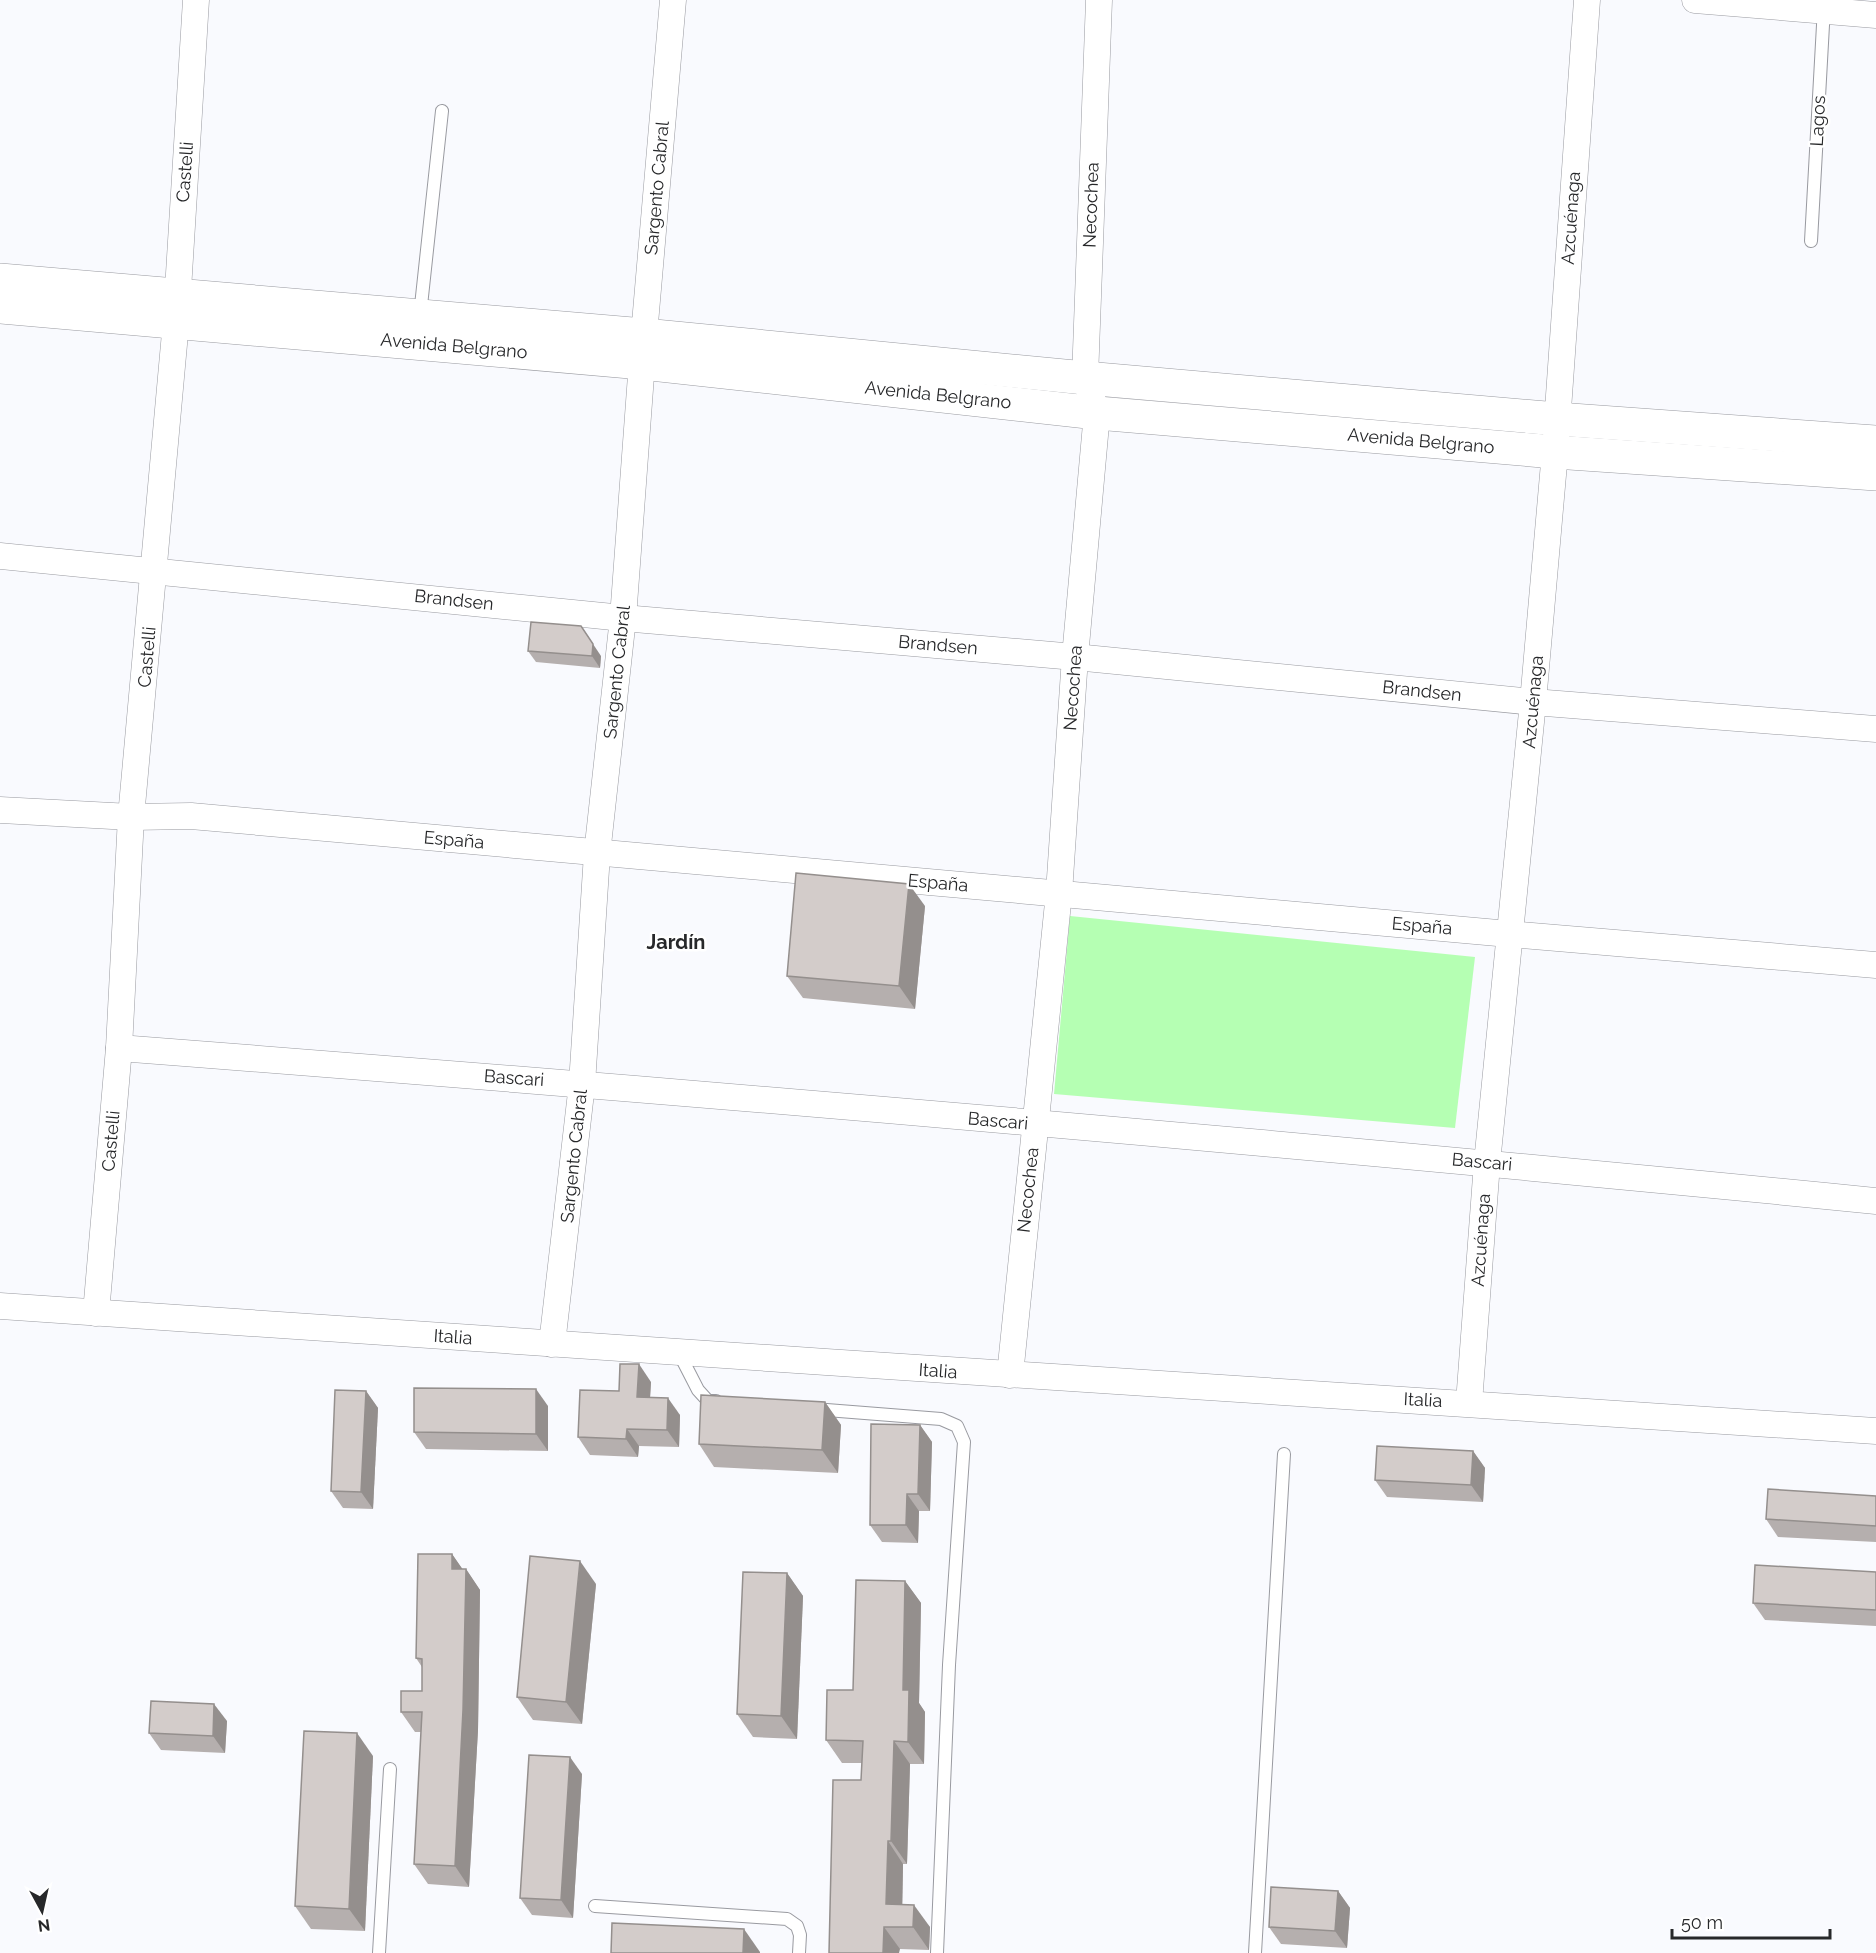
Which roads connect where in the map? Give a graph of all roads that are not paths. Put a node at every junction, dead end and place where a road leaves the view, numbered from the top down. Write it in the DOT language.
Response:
graph roads {
  1 [pos="196,0"];
  2 [pos="673,0"];
  3 [pos="1099,0"];
  4 [pos="1587,0"];
  5 [pos="1695,0"];
  6 [pos="1824,6"];
  7 [pos="1876,15"];
  8 [pos="442,111"];
  9 [pos="1811,241"];
  10 [pos="0,280"];
  11 [pos="0,307"];
  12 [pos="177,309"];
  13 [pos="420,316"];
  14 [pos="643,349"];
  15 [pos="1085,378"];
  16 [pos="1097,413"];
  17 [pos="1557,419"];
  18 [pos="1876,442"];
  19 [pos="1555,452"];
  20 [pos="1876,474"];
  21 [pos="0,556"];
  22 [pos="155,570"];
  23 [pos="623,618"];
  24 [pos="1075,657"];
  25 [pos="1533,702"];
  26 [pos="1876,729"];
  27 [pos="0,810"];
  28 [pos="131,817"];
  29 [pos="597,854"];
  30 [pos="1059,893"];
  31 [pos="1509,934"];
  32 [pos="1876,965"];
  33 [pos="119,1048"];
  34 [pos="582,1084"];
  35 [pos="1035,1124"];
  36 [pos="1487,1162"];
  37 [pos="1876,1201"];
  38 [pos="0,1306"];
  39 [pos="96,1313"];
  40 [pos="552,1344"];
  41 [pos="679,1353"];
  42 [pos="1010,1376"];
  43 [pos="732,1402"];
  44 [pos="1469,1403"];
  45 [pos="801,1408"];
  46 [pos="1876,1431"];
  47 [pos="1284,1454"];
  48 [pos="390,1769"];
  49 [pos="595,1906"];
  50 [pos="379,1953"];
  51 [pos="799,1953"];
  52 [pos="937,1953"];
  53 [pos="1255,1953"];
  1 -- 12 [label="street, Castelli"];
  2 -- 14 [label="street, Sargento Cabral"];
  3 -- 15 [label="street, Necochea"];
  4 -- 17 [label="street, Azcuénaga"];
  5 -- 6 [label="street"];
  6 -- 7 [label="street"];
  6 -- 9 [label="lane, Lagos"];
  8 -- 13 [label="lane"];
  10 -- 12 [label="main road, Avenida Belgrano"];
  11 -- 12 [label="main road, Avenida Belgrano"];
  12 -- 13 [label="main road, Avenida Belgrano"];
  12 -- 14 [label="main road, Avenida Belgrano"];
  12 -- 22 [label="street, Castelli"];
  13 -- 14 [label="main road, Avenida Belgrano"];
  14 -- 15 [label="main road, Avenida Belgrano"];
  14 -- 16 [label="main road, Avenida Belgrano"];
  14 -- 23 [label="street, Sargento Cabral"];
  15 -- 16 [label="street, Necochea"];
  15 -- 17 [label="main road, Avenida Belgrano"];
  16 -- 19 [label="main road, Avenida Belgrano"];
  16 -- 24 [label="street, Necochea"];
  17 -- 18 [label="main road, Avenida Belgrano"];
  17 -- 19 [label="street, Azcuénaga"];
  19 -- 20 [label="main road, Avenida Belgrano"];
  19 -- 25 [label="street, Azcuénaga"];
  21 -- 22 [label="street, Brandsen"];
  22 -- 23 [label="street, Brandsen"];
  22 -- 28 [label="street, Castelli"];
  23 -- 24 [label="street, Brandsen"];
  23 -- 29 [label="street, Sargento Cabral"];
  24 -- 25 [label="street, Brandsen"];
  24 -- 30 [label="street, Necochea"];
  25 -- 26 [label="street, Brandsen"];
  25 -- 31 [label="street, Azcuénaga"];
  27 -- 28 [label="street, España"];
  28 -- 29 [label="street, España"];
  28 -- 33 [label="street, Castelli"];
  29 -- 30 [label="street, España"];
  29 -- 34 [label="street, Sargento Cabral"];
  30 -- 31 [label="street, España"];
  30 -- 35 [label="street, Necochea"];
  31 -- 32 [label="street, España"];
  31 -- 36 [label="street, Azcuénaga"];
  33 -- 34 [label="street, Bascari"];
  33 -- 39 [label="street, Castelli"];
  34 -- 35 [label="street, Bascari"];
  34 -- 40 [label="street, Sargento Cabral"];
  35 -- 36 [label="street, Bascari"];
  35 -- 42 [label="street, Necochea"];
  36 -- 37 [label="street, Bascari"];
  36 -- 44 [label="street, Azcuénaga"];
  38 -- 39 [label="street, Italia"];
  39 -- 40 [label="street, Italia"];
  40 -- 41 [label="street, Italia"];
  41 -- 42 [label="street, Italia"];
  41 -- 43 [label="lane"];
  42 -- 44 [label="street, Italia"];
  44 -- 46 [label="street, Italia"];
  45 -- 52 [label="lane"];
  47 -- 53 [label="lane"];
  48 -- 50 [label="lane"];
  49 -- 51 [label="lane"];
}
